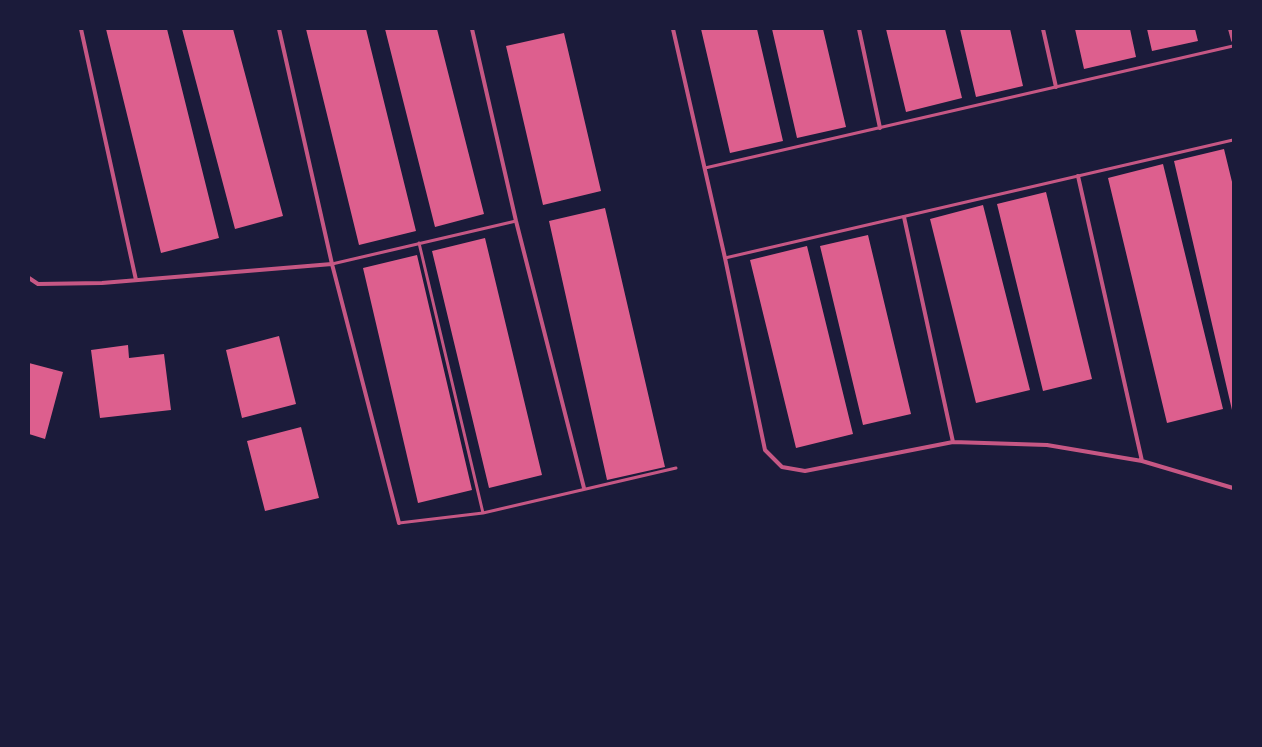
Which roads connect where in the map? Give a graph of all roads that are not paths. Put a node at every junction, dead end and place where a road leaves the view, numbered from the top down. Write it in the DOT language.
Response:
graph roads {
  1 [pos="81,29"];
  2 [pos="279,29"];
  3 [pos="472,29"];
  4 [pos="673,29"];
  5 [pos="859,29"];
  6 [pos="1043,29"];
  7 [pos="1230,29"];
  8 [pos="1233,40"];
  9 [pos="1233,46"];
  10 [pos="1056,87"];
  11 [pos="880,128"];
  12 [pos="1233,140"];
  13 [pos="704,168"];
  14 [pos="1078,176"];
  15 [pos="904,217"];
  16 [pos="516,220"];
  17 [pos="420,243"];
  18 [pos="725,258"];
  19 [pos="332,264"];
  20 [pos="29,278"];
  21 [pos="136,280"];
  22 [pos="953,442"];
  23 [pos="1142,461"];
  24 [pos="676,468"];
  25 [pos="584,488"];
  26 [pos="1233,488"];
  27 [pos="483,513"];
  28 [pos="400,523"];
  1 -- 21 [label="street"];
  2 -- 19 [label="street"];
  3 -- 16 [label="street"];
  4 -- 13 [label="street"];
  5 -- 11 [label="street"];
  6 -- 10 [label="street"];
  7 -- 8 [label="street"];
  9 -- 10 [label="lane"];
  10 -- 11 [label="lane"];
  11 -- 13 [label="lane"];
  12 -- 14 [label="lane"];
  13 -- 18 [label="street"];
  14 -- 15 [label="lane"];
  14 -- 23 [label="street"];
  15 -- 18 [label="lane"];
  15 -- 22 [label="street"];
  16 -- 17 [label="lane"];
  16 -- 25 [label="street"];
  17 -- 19 [label="lane"];
  17 -- 27 [label="lane"];
  18 -- 22 [label="street"];
  19 -- 21 [label="street"];
  19 -- 28 [label="street"];
  20 -- 21 [label="street"];
  22 -- 23 [label="street"];
  23 -- 26 [label="street"];
  24 -- 25 [label="lane"];
  25 -- 27 [label="lane"];
  27 -- 28 [label="lane"];
}
